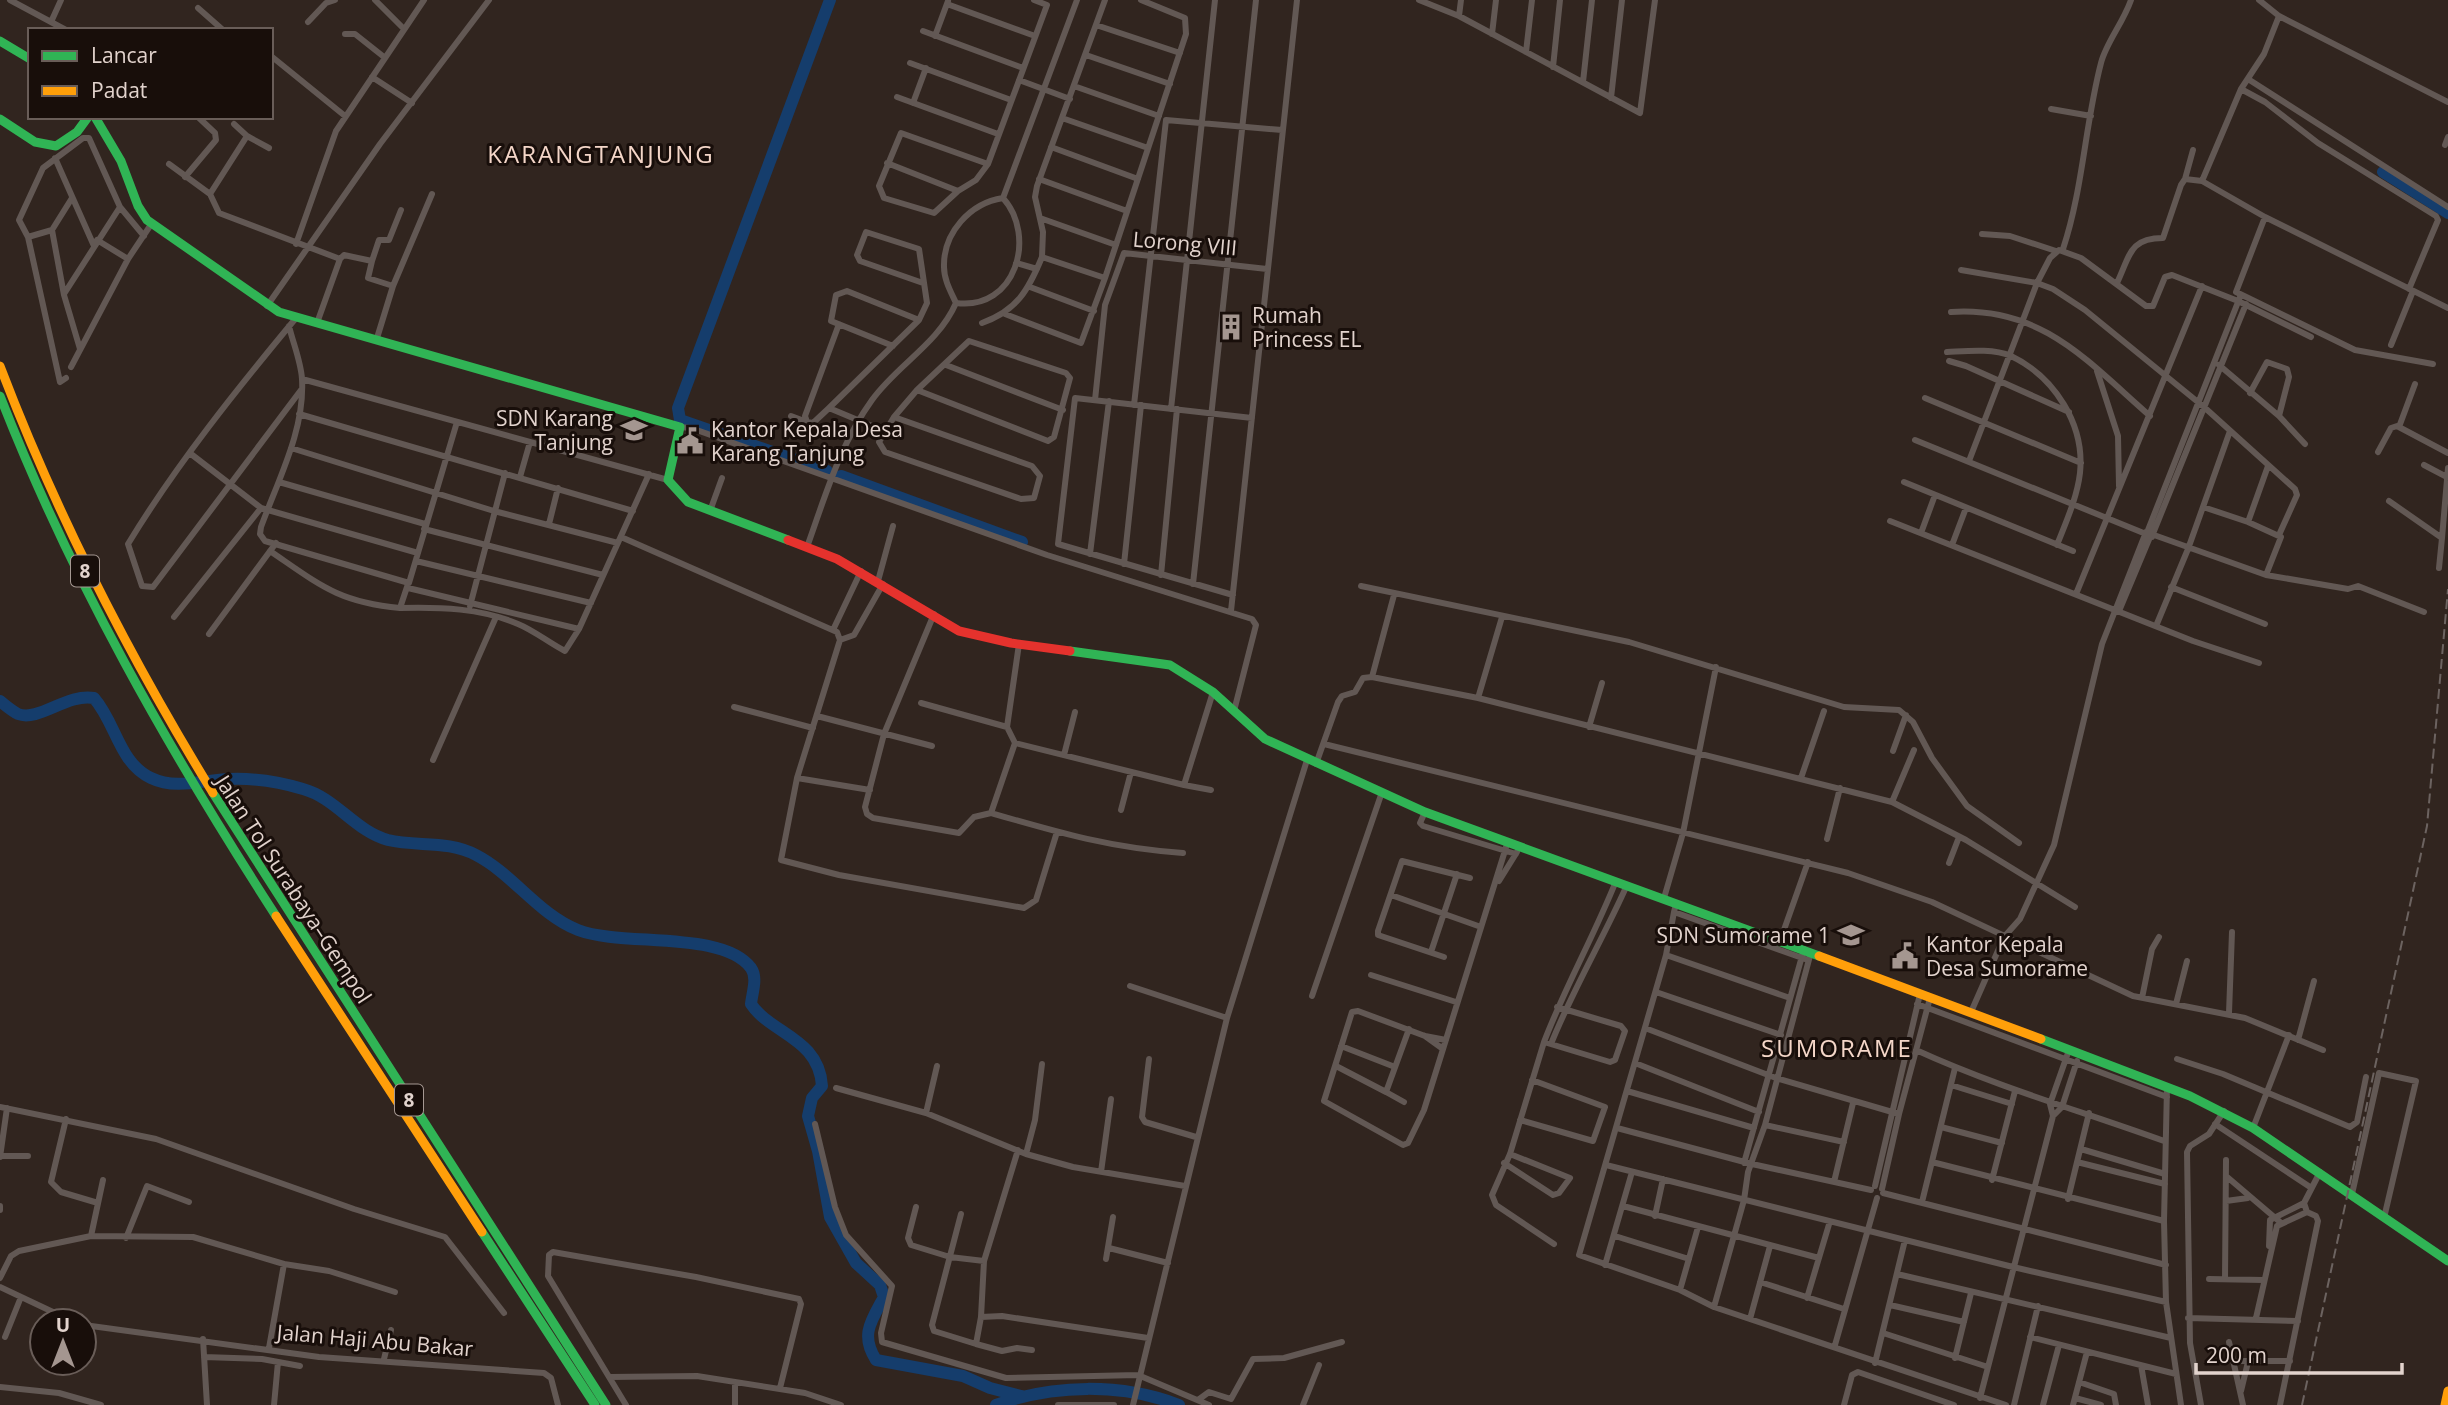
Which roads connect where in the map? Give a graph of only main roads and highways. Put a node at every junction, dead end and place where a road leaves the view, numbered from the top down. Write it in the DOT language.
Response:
graph roads {
  1 [pos="0,41"];
  2 [pos="28,58"];
  3 [pos="0,119"];
  4 [pos="86,119"];
  5 [pos="96,119"];
  6 [pos="0,366"];
  7 [pos="0,396"];
  8 [pos="2448,1261"];
  9 [pos="2448,1391"];
  10 [pos="595,1405"];
  11 [pos="606,1405"];
  12 [pos="2445,1405"];
  1 -- 2 [label="main road"];
  3 -- 4 [label="main road"];
  5 -- 8 [label="main road"];
  6 -- 11 [label="main road, Jalan Tol Surabaya–Gempol / 8"];
  7 -- 10 [label="main road, Jalan Tol Surabaya–Gempol / 8"];
  9 -- 12 [label="main road"];
}
